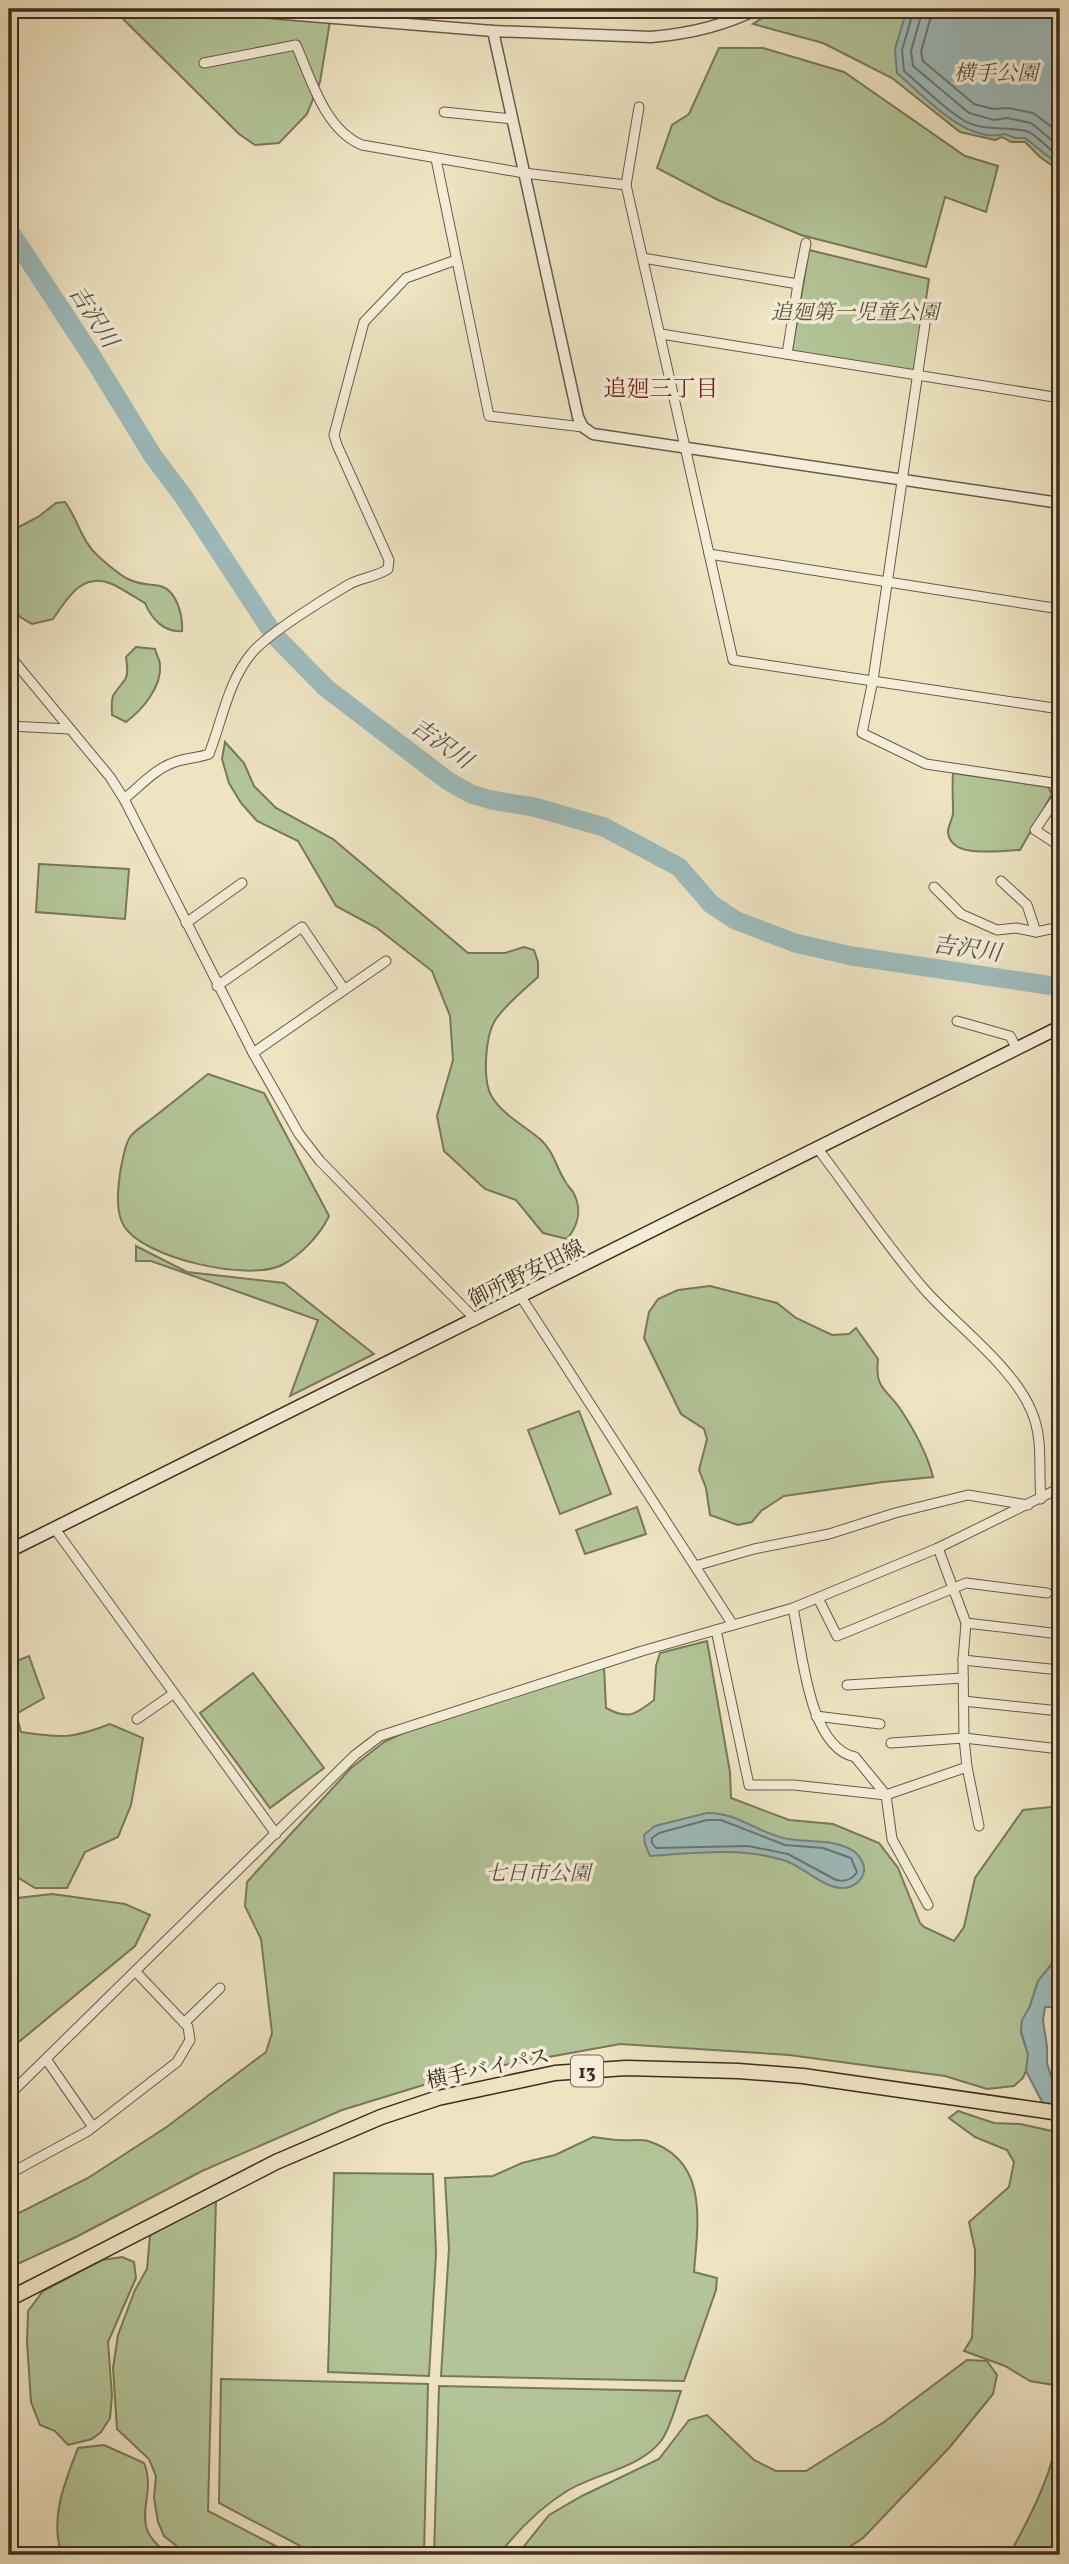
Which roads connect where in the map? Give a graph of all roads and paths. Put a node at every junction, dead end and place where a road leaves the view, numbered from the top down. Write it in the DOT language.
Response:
graph roads {
  1 [pos="191,9"];
  2 [pos="352,9"];
  3 [pos="757,9"];
  4 [pos="352,21"];
  5 [pos="493,31"];
  6 [pos="204,63"];
  7 [pos="639,107"];
  8 [pos="444,112"];
  9 [pos="512,119"];
  10 [pos="436,159"];
  11 [pos="524,173"];
  12 [pos="626,185"];
  13 [pos="806,243"];
  14 [pos="643,258"];
  15 [pos="456,260"];
  16 [pos="798,284"];
  17 [pos="925,324"];
  18 [pos="661,334"];
  19 [pos="787,355"];
  20 [pos="918,376"];
  21 [pos="1060,398"];
  22 [pos="583,427"];
  23 [pos="684,446"];
  24 [pos="901,479"];
  25 [pos="1060,503"];
  26 [pos="709,554"];
  27 [pos="888,581"];
  28 [pos="1060,609"];
  29 [pos="9,655"];
  30 [pos="873,680"];
  31 [pos="1060,709"];
  32 [pos="9,726"];
  33 [pos="70,729"];
  34 [pos="1060,784"];
  35 [pos="1060,793"];
  36 [pos="124,799"];
  37 [pos="1055,843"];
  38 [pos="1001,881"];
  39 [pos="242,883"];
  40 [pos="934,887"];
  41 [pos="186,923"];
  42 [pos="1060,927"];
  43 [pos="1036,932"];
  44 [pos="386,961"];
  45 [pos="217,986"];
  46 [pos="344,989"];
  47 [pos="957,1021"];
  48 [pos="1060,1028"];
  49 [pos="1017,1049"];
  50 [pos="253,1053"];
  51 [pos="818,1150"];
  52 [pos="521,1297"];
  53 [pos="475,1320"];
  54 [pos="1060,1488"];
  55 [pos="1041,1499"];
  56 [pos="1028,1506"];
  57 [pos="55,1529"];
  58 [pos="938,1548"];
  59 [pos="9,1551"];
  60 [pos="695,1566"];
  61 [pos="953,1588"];
  62 [pos="1047,1593"];
  63 [pos="818,1598"];
  64 [pos="793,1608"];
  65 [pos="966,1623"];
  66 [pos="733,1625"];
  67 [pos="716,1629"];
  68 [pos="1060,1633"];
  69 [pos="963,1660"];
  70 [pos="1060,1671"];
  71 [pos="963,1678"];
  72 [pos="847,1685"];
  73 [pos="173,1694"];
  74 [pos="963,1702"];
  75 [pos="1060,1711"];
  76 [pos="816,1716"];
  77 [pos="137,1718"];
  78 [pos="880,1724"];
  79 [pos="964,1738"];
  80 [pos="891,1743"];
  81 [pos="1060,1749"];
  82 [pos="967,1767"];
  83 [pos="886,1796"];
  84 [pos="979,1826"];
  85 [pos="275,1834"];
  86 [pos="928,1905"];
  87 [pos="136,1972"];
  88 [pos="220,1988"];
  89 [pos="184,2023"];
  90 [pos="46,2059"];
  91 [pos="9,2095"];
  92 [pos="1060,2113"];
  93 [pos="93,2127"];
  94 [pos="9,2174"];
  95 [pos="9,2299"];
  1 -- 4 [label="street"];
  2 -- 4 [label="street"];
  3 -- 5 [label="street"];
  4 -- 5 [label="street"];
  5 -- 9 [label="street"];
  6 -- 10 [label="street"];
  7 -- 12 [label="street"];
  8 -- 9 [label="street"];
  9 -- 11 [label="street"];
  10 -- 11 [label="street"];
  10 -- 15 [label="street"];
  11 -- 12 [label="street"];
  11 -- 22 [label="street"];
  12 -- 14 [label="street"];
  13 -- 16 [label="street"];
  14 -- 16 [label="street"];
  14 -- 18 [label="street"];
  15 -- 22 [label="street"];
  15 -- 36 [label="street"];
  16 -- 19 [label="street"];
  17 -- 20 [label="street"];
  18 -- 19 [label="street"];
  18 -- 23 [label="street"];
  19 -- 20 [label="street"];
  20 -- 21 [label="street"];
  20 -- 24 [label="street"];
  22 -- 23 [label="street"];
  23 -- 24 [label="street"];
  23 -- 26 [label="street"];
  24 -- 25 [label="street"];
  24 -- 27 [label="street"];
  26 -- 27 [label="street"];
  26 -- 30 [label="street"];
  27 -- 28 [label="street"];
  27 -- 30 [label="street"];
  29 -- 33 [label="street"];
  30 -- 31 [label="street"];
  30 -- 34 [label="street"];
  32 -- 33 [label="street"];
  33 -- 36 [label="street"];
  35 -- 37 [label="street"];
  36 -- 41 [label="street"];
  38 -- 43 [label="street"];
  39 -- 41 [label="street"];
  40 -- 43 [label="street"];
  41 -- 45 [label="street"];
  42 -- 43 [label="street"];
  44 -- 46 [label="street"];
  45 -- 46 [label="street"];
  45 -- 50 [label="street"];
  46 -- 50 [label="street"];
  47 -- 49 [label="street"];
  48 -- 49 [label="main road, 御所野安田線"];
  49 -- 51 [label="main road, 御所野安田線"];
  50 -- 53 [label="street"];
  51 -- 52 [label="main road, 御所野安田線"];
  51 -- 55 [label="street"];
  52 -- 53 [label="main road, 御所野安田線"];
  52 -- 60 [label="street"];
  53 -- 57 [label="main road, 御所野安田線"];
  54 -- 55 [label="street"];
  55 -- 56 [label="street"];
  56 -- 58 [label="street"];
  56 -- 60 [label="street"];
  57 -- 59 [label="main road, 御所野安田線"];
  57 -- 73 [label="street"];
  58 -- 61 [label="street"];
  58 -- 63 [label="street"];
  60 -- 66 [label="street"];
  61 -- 62 [label="street"];
  61 -- 63 [label="street"];
  61 -- 65 [label="street"];
  63 -- 64 [label="street"];
  64 -- 66 [label="street"];
  64 -- 76 [label="street"];
  65 -- 68 [label="street"];
  65 -- 69 [label="street"];
  66 -- 67 [label="street"];
  67 -- 83 [label="street"];
  67 -- 85 [label="street"];
  69 -- 70 [label="street"];
  69 -- 71 [label="street"];
  71 -- 72 [label="street"];
  71 -- 74 [label="street"];
  73 -- 77 [label="street"];
  73 -- 85 [label="street"];
  74 -- 75 [label="street"];
  74 -- 79 [label="street"];
  76 -- 78 [label="street"];
  76 -- 83 [label="street"];
  79 -- 80 [label="street"];
  79 -- 81 [label="street"];
  79 -- 82 [label="street"];
  82 -- 83 [label="street"];
  82 -- 84 [label="street"];
  83 -- 86 [label="street"];
  85 -- 87 [label="street"];
  87 -- 89 [label="street"];
  87 -- 90 [label="street"];
  88 -- 89 [label="street"];
  89 -- 93 [label="street"];
  90 -- 91 [label="street"];
  90 -- 93 [label="street"];
  92 -- 95 [label="highway, 横手バイパス / 13"];
  93 -- 94 [label="street"];
}
